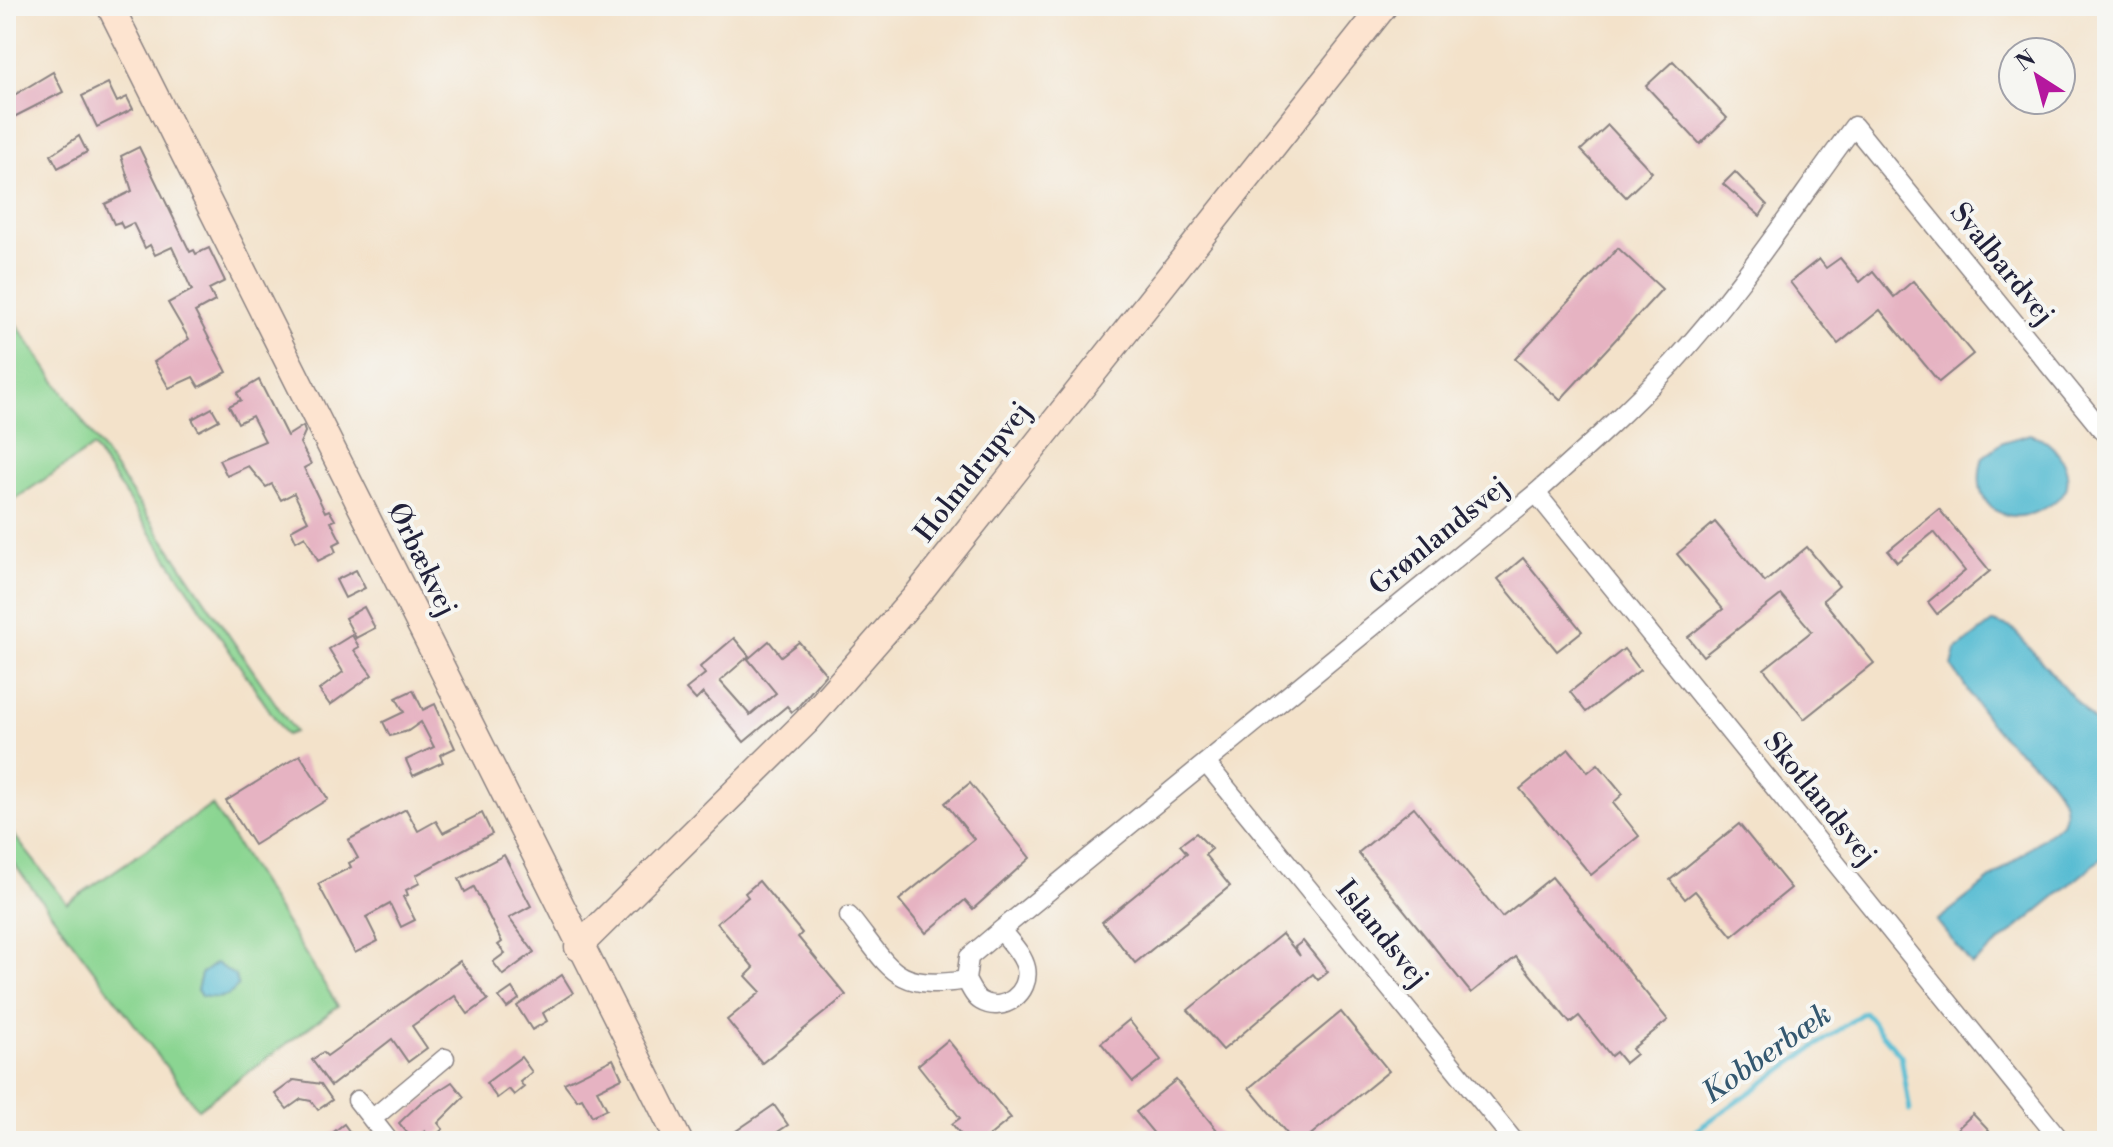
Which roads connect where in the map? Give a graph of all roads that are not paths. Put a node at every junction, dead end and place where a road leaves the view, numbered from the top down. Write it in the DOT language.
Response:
graph roads {
  1 [pos="110,6"];
  2 [pos="1384,6"];
  3 [pos="1854,126"];
  4 [pos="2107,436"];
  5 [pos="1536,493"];
  6 [pos="1206,763"];
  7 [pos="849,916"];
  8 [pos="1001,930"];
  9 [pos="578,947"];
  10 [pos="966,980"];
  11 [pos="445,1058"];
  12 [pos="357,1100"];
  13 [pos="372,1119"];
  14 [pos="389,1141"];
  15 [pos="679,1141"];
  16 [pos="1514,1141"];
  17 [pos="2061,1141"];
  1 -- 9 [label="street, Ørbækvej"];
  2 -- 9 [label="street, Holmdrupvej"];
  3 -- 4 [label="street, Svalbardvej"];
  3 -- 5 [label="street, Grønlandsvej"];
  5 -- 6 [label="street, Grønlandsvej"];
  5 -- 17 [label="street, Skotlandsvej"];
  6 -- 8 [label="street, Grønlandsvej"];
  6 -- 16 [label="street, Islandsvej"];
  7 -- 10 [label="street"];
  8 -- 10 [label="street, Grønlandsvej"];
  8 -- 10 [label="street"];
  9 -- 15 [label="street, Ørbækvej"];
  11 -- 13 [label="street"];
  12 -- 13 [label="street"];
  13 -- 14 [label="street"];
}
